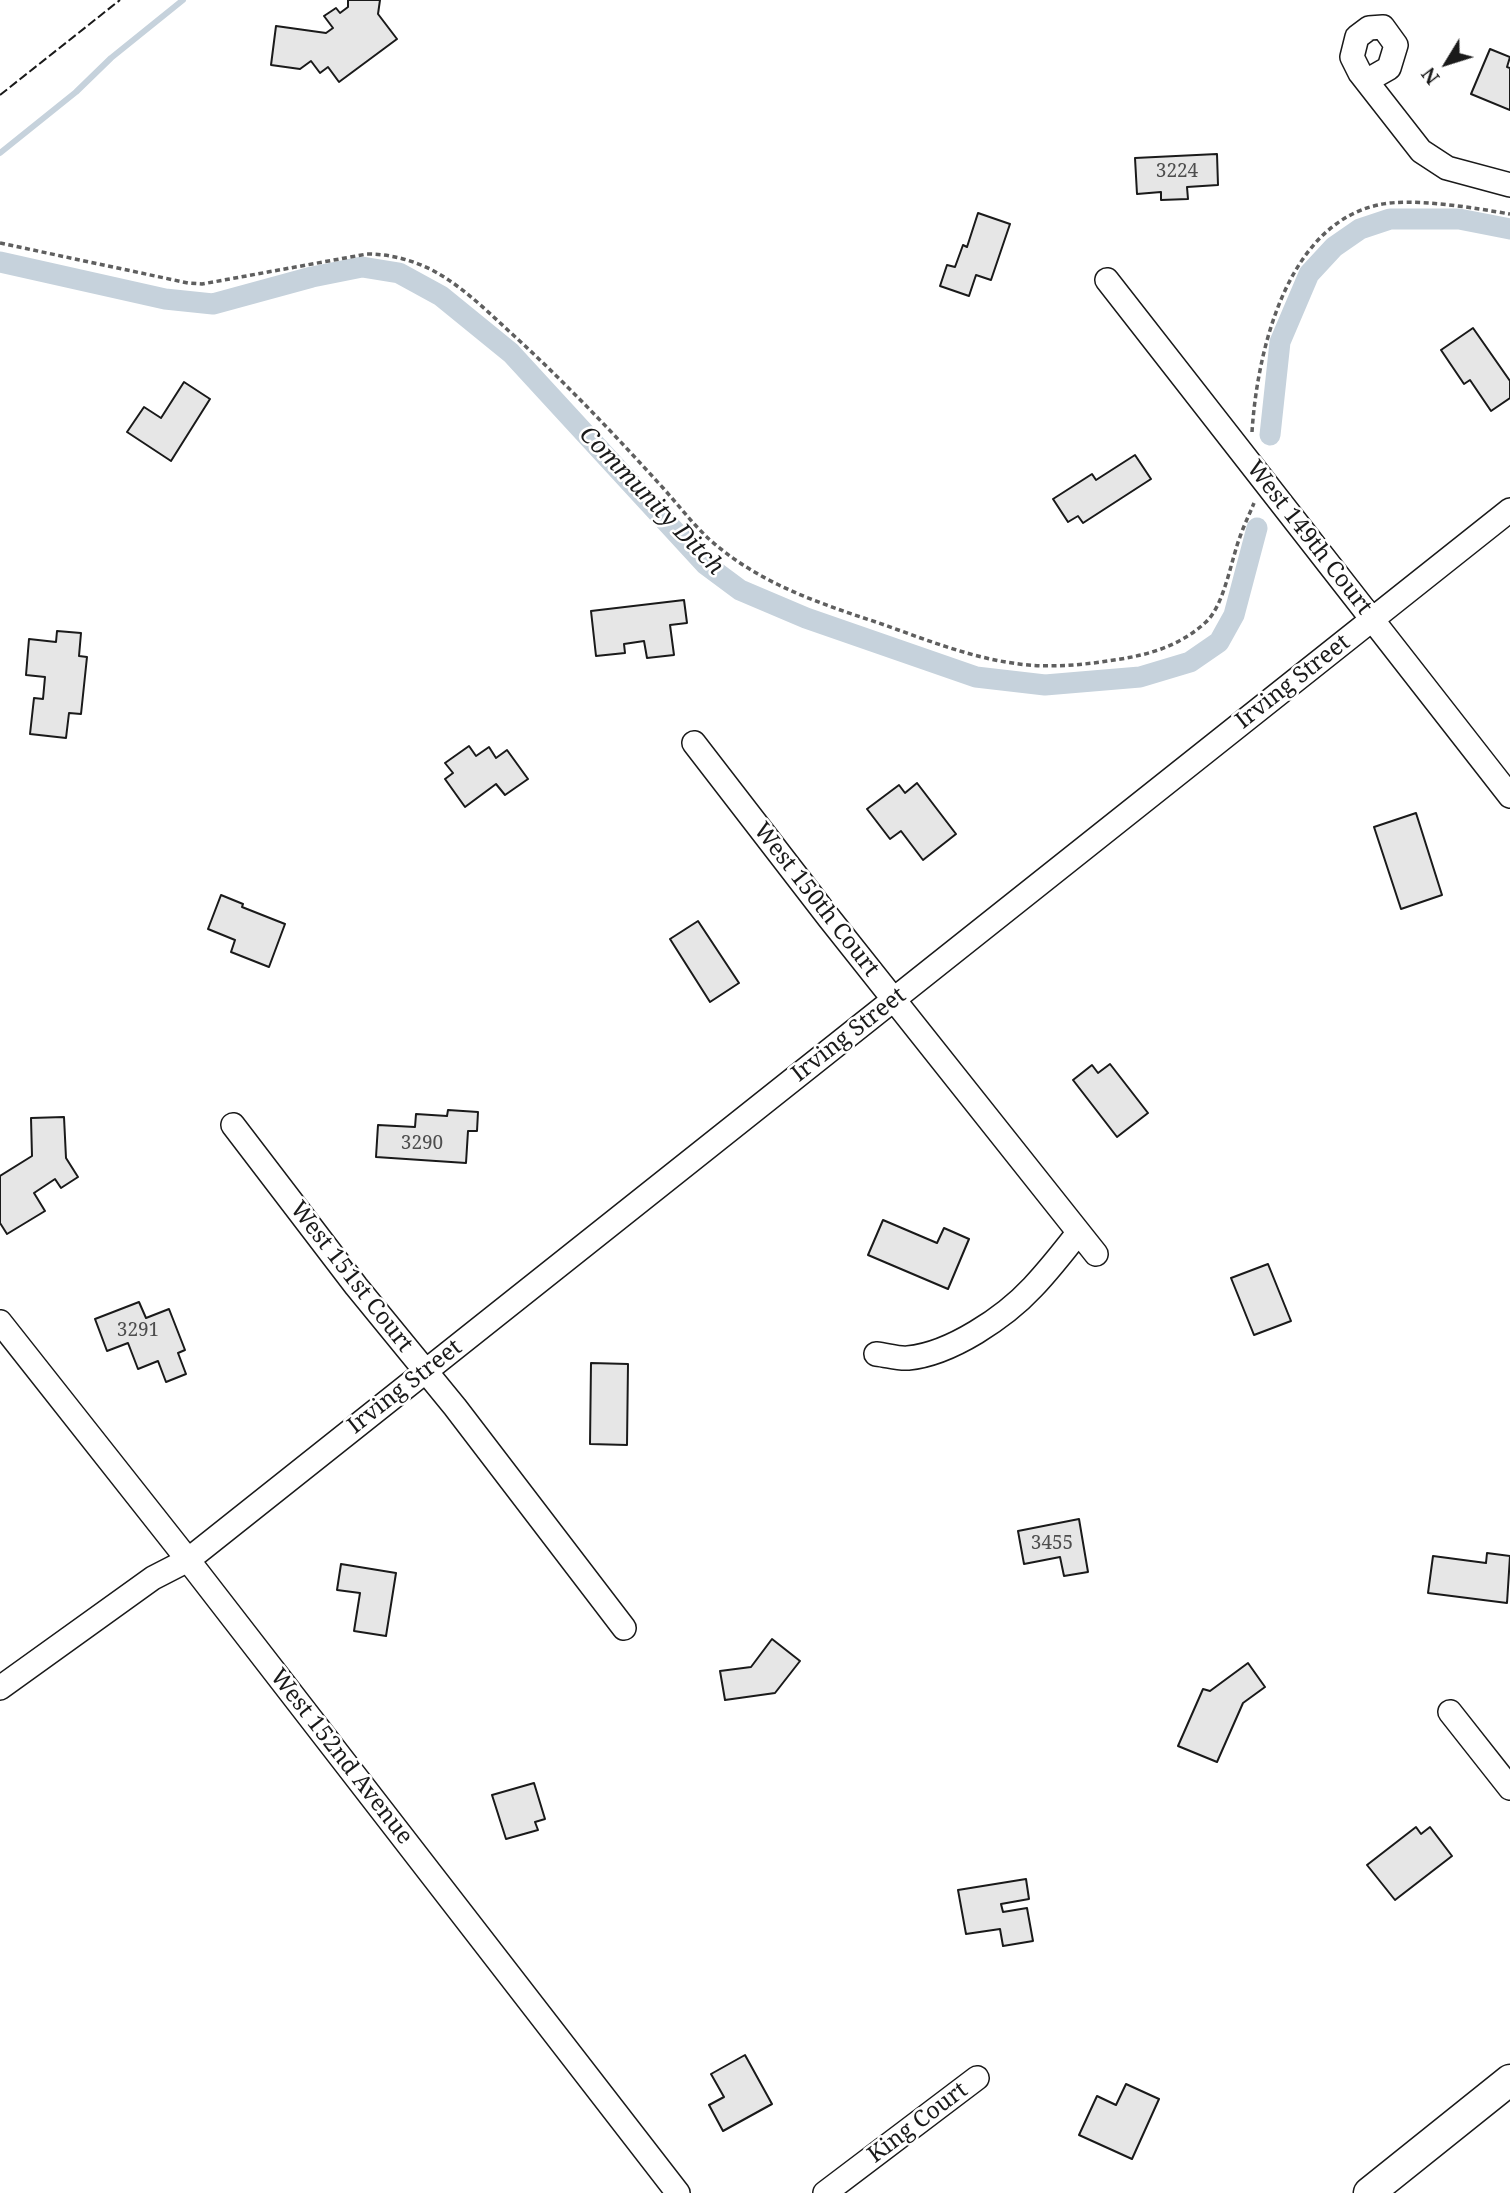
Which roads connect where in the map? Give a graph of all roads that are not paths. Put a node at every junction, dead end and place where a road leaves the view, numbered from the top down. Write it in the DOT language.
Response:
graph roads {
  1 [pos="1368,80"];
  2 [pos="1510,185"];
  3 [pos="1107,280"];
  4 [pos="1510,510"];
  5 [pos="1373,619"];
  6 [pos="694,743"];
  7 [pos="1510,796"];
  8 [pos="893,999"];
  9 [pos="233,1125"];
  10 [pos="1078,1233"];
  11 [pos="1096,1254"];
  12 [pos="0,1322"];
  13 [pos="876,1354"];
  14 [pos="425,1371"];
  15 [pos="188,1560"];
  16 [pos="624,1628"];
  17 [pos="0,1688"];
  18 [pos="1450,1712"];
  19 [pos="1510,1788"];
  20 [pos="978,2078"];
  21 [pos="1510,2080"];
  22 [pos="678,2193"];
  23 [pos="825,2193"];
  24 [pos="1369,2193"];
  1 -- 2 [label="street"];
  3 -- 5 [label="street, West 149th Court"];
  4 -- 5 [label="street, Irving Street"];
  5 -- 7 [label="street, West 149th Court"];
  5 -- 8 [label="street, Irving Street"];
  6 -- 8 [label="street, West 150th Court"];
  8 -- 10 [label="street, West 150th Court"];
  8 -- 14 [label="street, Irving Street"];
  9 -- 14 [label="street, West 151st Court"];
  10 -- 11 [label="street, West 150th Court"];
  10 -- 13 [label="street"];
  12 -- 15 [label="street, West 152nd Avenue"];
  14 -- 15 [label="street, Irving Street"];
  14 -- 16 [label="street, West 151st Court"];
  15 -- 17 [label="street, Irving Street"];
  15 -- 22 [label="street, West 152nd Avenue"];
  18 -- 19 [label="street"];
  20 -- 23 [label="street, King Court"];
  21 -- 24 [label="main road"];
}
